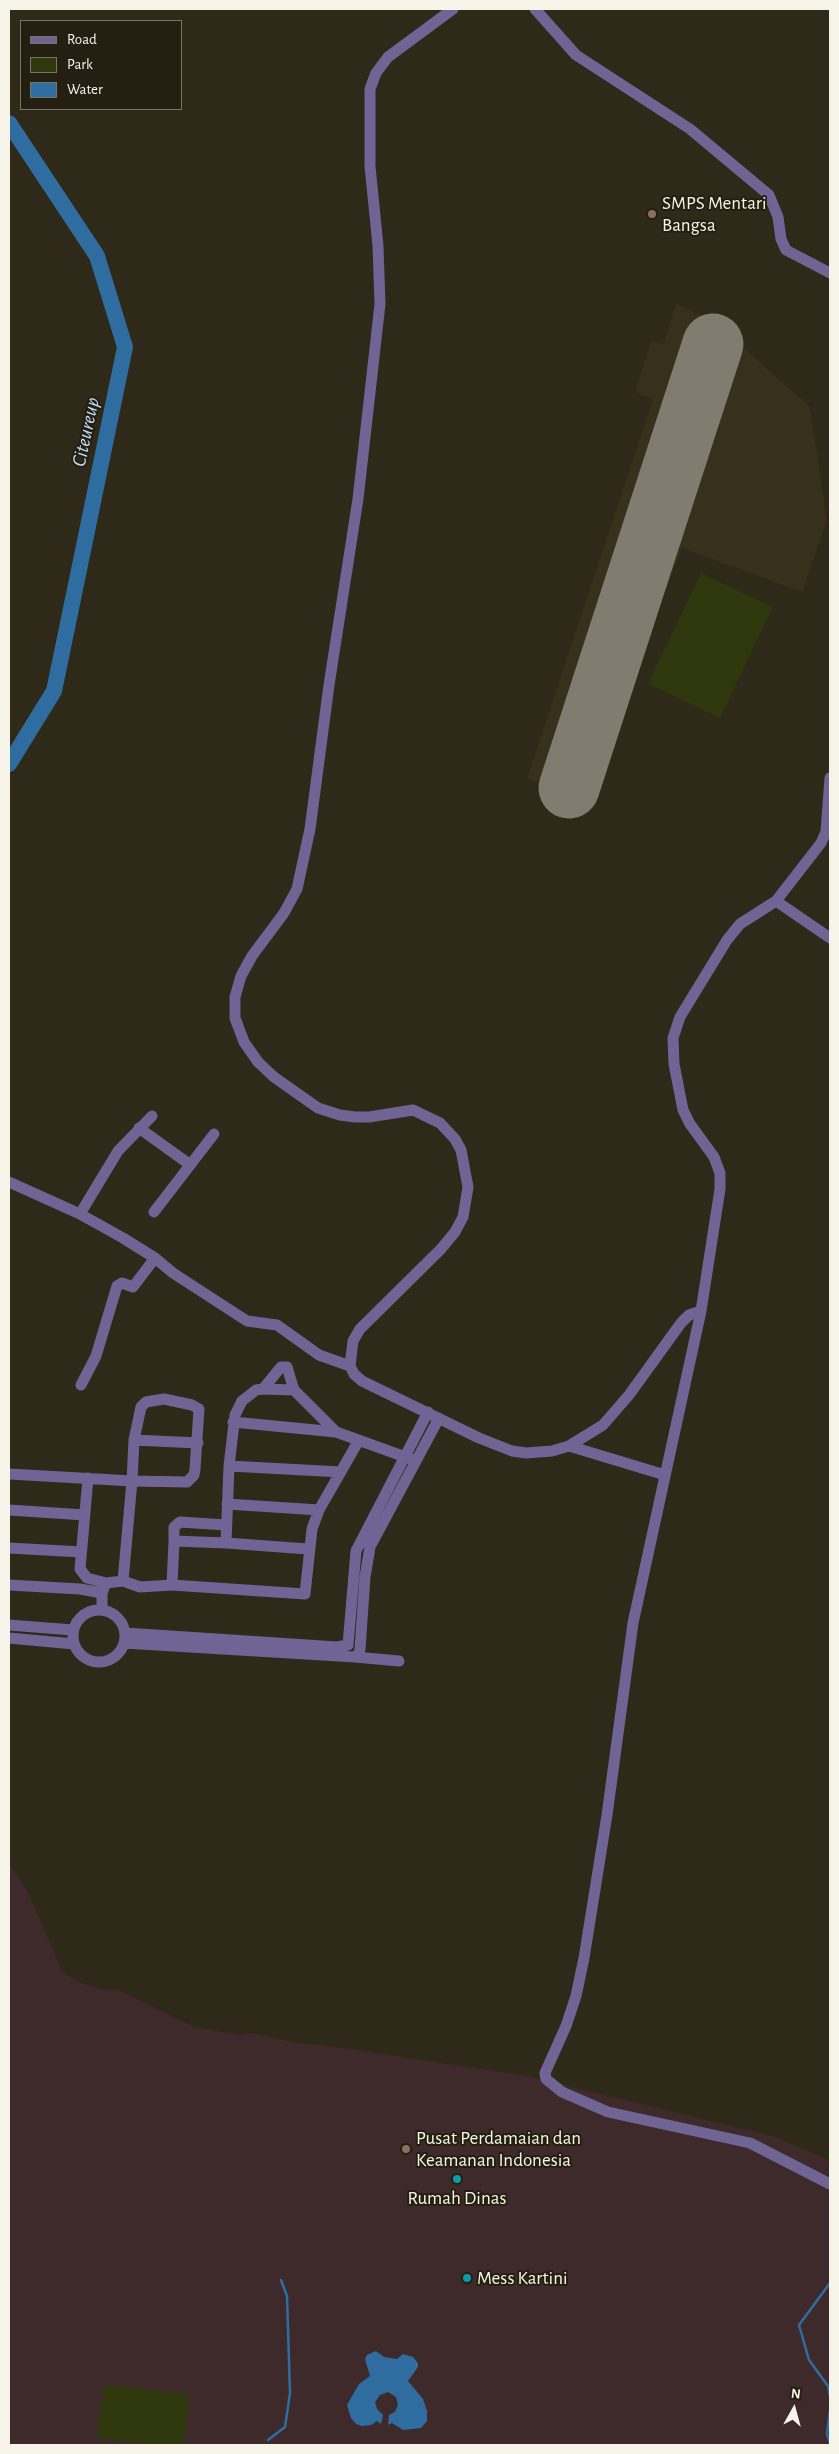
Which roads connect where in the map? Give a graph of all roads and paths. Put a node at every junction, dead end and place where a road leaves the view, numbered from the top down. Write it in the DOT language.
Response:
graph roads {
  1 [pos="453,9"];
  2 [pos="535,9"];
  3 [pos="830,273"];
  4 [pos="830,778"];
  5 [pos="776,901"];
  6 [pos="830,938"];
  7 [pos="152,1116"];
  8 [pos="139,1128"];
  9 [pos="214,1134"];
  10 [pos="189,1164"];
  11 [pos="9,1182"];
  12 [pos="154,1212"];
  13 [pos="80,1214"];
  14 [pos="155,1258"];
  15 [pos="701,1311"];
  16 [pos="350,1366"];
  17 [pos="81,1385"];
  18 [pos="263,1389"];
  19 [pos="294,1390"];
  20 [pos="428,1412"];
  21 [pos="439,1418"];
  22 [pos="233,1422"];
  23 [pos="336,1432"];
  24 [pos="134,1440"];
  25 [pos="359,1440"];
  26 [pos="198,1443"];
  27 [pos="569,1446"];
  28 [pos="405,1456"];
  29 [pos="416,1462"];
  30 [pos="229,1466"];
  31 [pos="341,1472"];
  32 [pos="9,1474"];
  33 [pos="665,1475"];
  34 [pos="88,1478"];
  35 [pos="132,1481"];
  36 [pos="227,1504"];
  37 [pos="9,1510"];
  38 [pos="319,1510"];
  39 [pos="85,1515"];
  40 [pos="226,1525"];
  41 [pos="174,1541"];
  42 [pos="226,1543"];
  43 [pos="9,1548"];
  44 [pos="308,1549"];
  45 [pos="81,1552"];
  46 [pos="123,1581"];
  47 [pos="9,1585"];
  48 [pos="172,1585"];
  49 [pos="104,1588"];
  50 [pos="102,1610"];
  51 [pos="9,1625"];
  52 [pos="73,1630"];
  53 [pos="9,1638"];
  54 [pos="124,1638"];
  55 [pos="74,1644"];
  56 [pos="355,1657"];
  57 [pos="399,1661"];
  58 [pos="830,2184"];
  1 -- 16 [label="street"];
  2 -- 3 [label="street"];
  4 -- 5 [label="street"];
  5 -- 6 [label="street"];
  5 -- 15 [label="street"];
  7 -- 8 [label="street"];
  8 -- 10 [label="street"];
  8 -- 13 [label="street"];
  9 -- 10 [label="street"];
  10 -- 12 [label="street"];
  11 -- 13 [label="street"];
  13 -- 14 [label="street"];
  14 -- 16 [label="street"];
  14 -- 17 [label="street"];
  15 -- 27 [label="street"];
  15 -- 33 [label="street"];
  16 -- 20 [label="street"];
  18 -- 19 [label="street"];
  18 -- 19 [label="street"];
  18 -- 22 [label="street"];
  19 -- 23 [label="street"];
  20 -- 21 [label="street"];
  20 -- 28 [label="street"];
  21 -- 27 [label="street"];
  21 -- 29 [label="street"];
  22 -- 23 [label="street"];
  22 -- 30 [label="street"];
  23 -- 25 [label="street"];
  24 -- 26 [label="street"];
  24 -- 26 [label="street"];
  24 -- 35 [label="street"];
  25 -- 28 [label="street"];
  25 -- 31 [label="street"];
  26 -- 35 [label="street"];
  27 -- 33 [label="street"];
  28 -- 29 [label="street"];
  28 -- 54 [label="street"];
  29 -- 56 [label="street"];
  30 -- 31 [label="street"];
  30 -- 36 [label="street"];
  31 -- 38 [label="street"];
  32 -- 34 [label="street"];
  33 -- 58 [label="street"];
  34 -- 35 [label="street"];
  34 -- 39 [label="street"];
  35 -- 46 [label="street"];
  36 -- 38 [label="street"];
  36 -- 40 [label="street"];
  37 -- 39 [label="street"];
  38 -- 44 [label="street"];
  39 -- 45 [label="street"];
  40 -- 41 [label="street"];
  40 -- 42 [label="street"];
  41 -- 42 [label="street"];
  41 -- 48 [label="street"];
  42 -- 44 [label="street"];
  43 -- 45 [label="street"];
  44 -- 48 [label="street"];
  45 -- 49 [label="street"];
  46 -- 48 [label="street"];
  46 -- 49 [label="street"];
  47 -- 49 [label="street"];
  49 -- 50 [label="street"];
  50 -- 52 [label="street"];
  50 -- 54 [label="street"];
  51 -- 52 [label="street"];
  52 -- 55 [label="street"];
  53 -- 55 [label="street"];
  54 -- 55 [label="street"];
  54 -- 56 [label="street"];
  56 -- 57 [label="street"];
}
